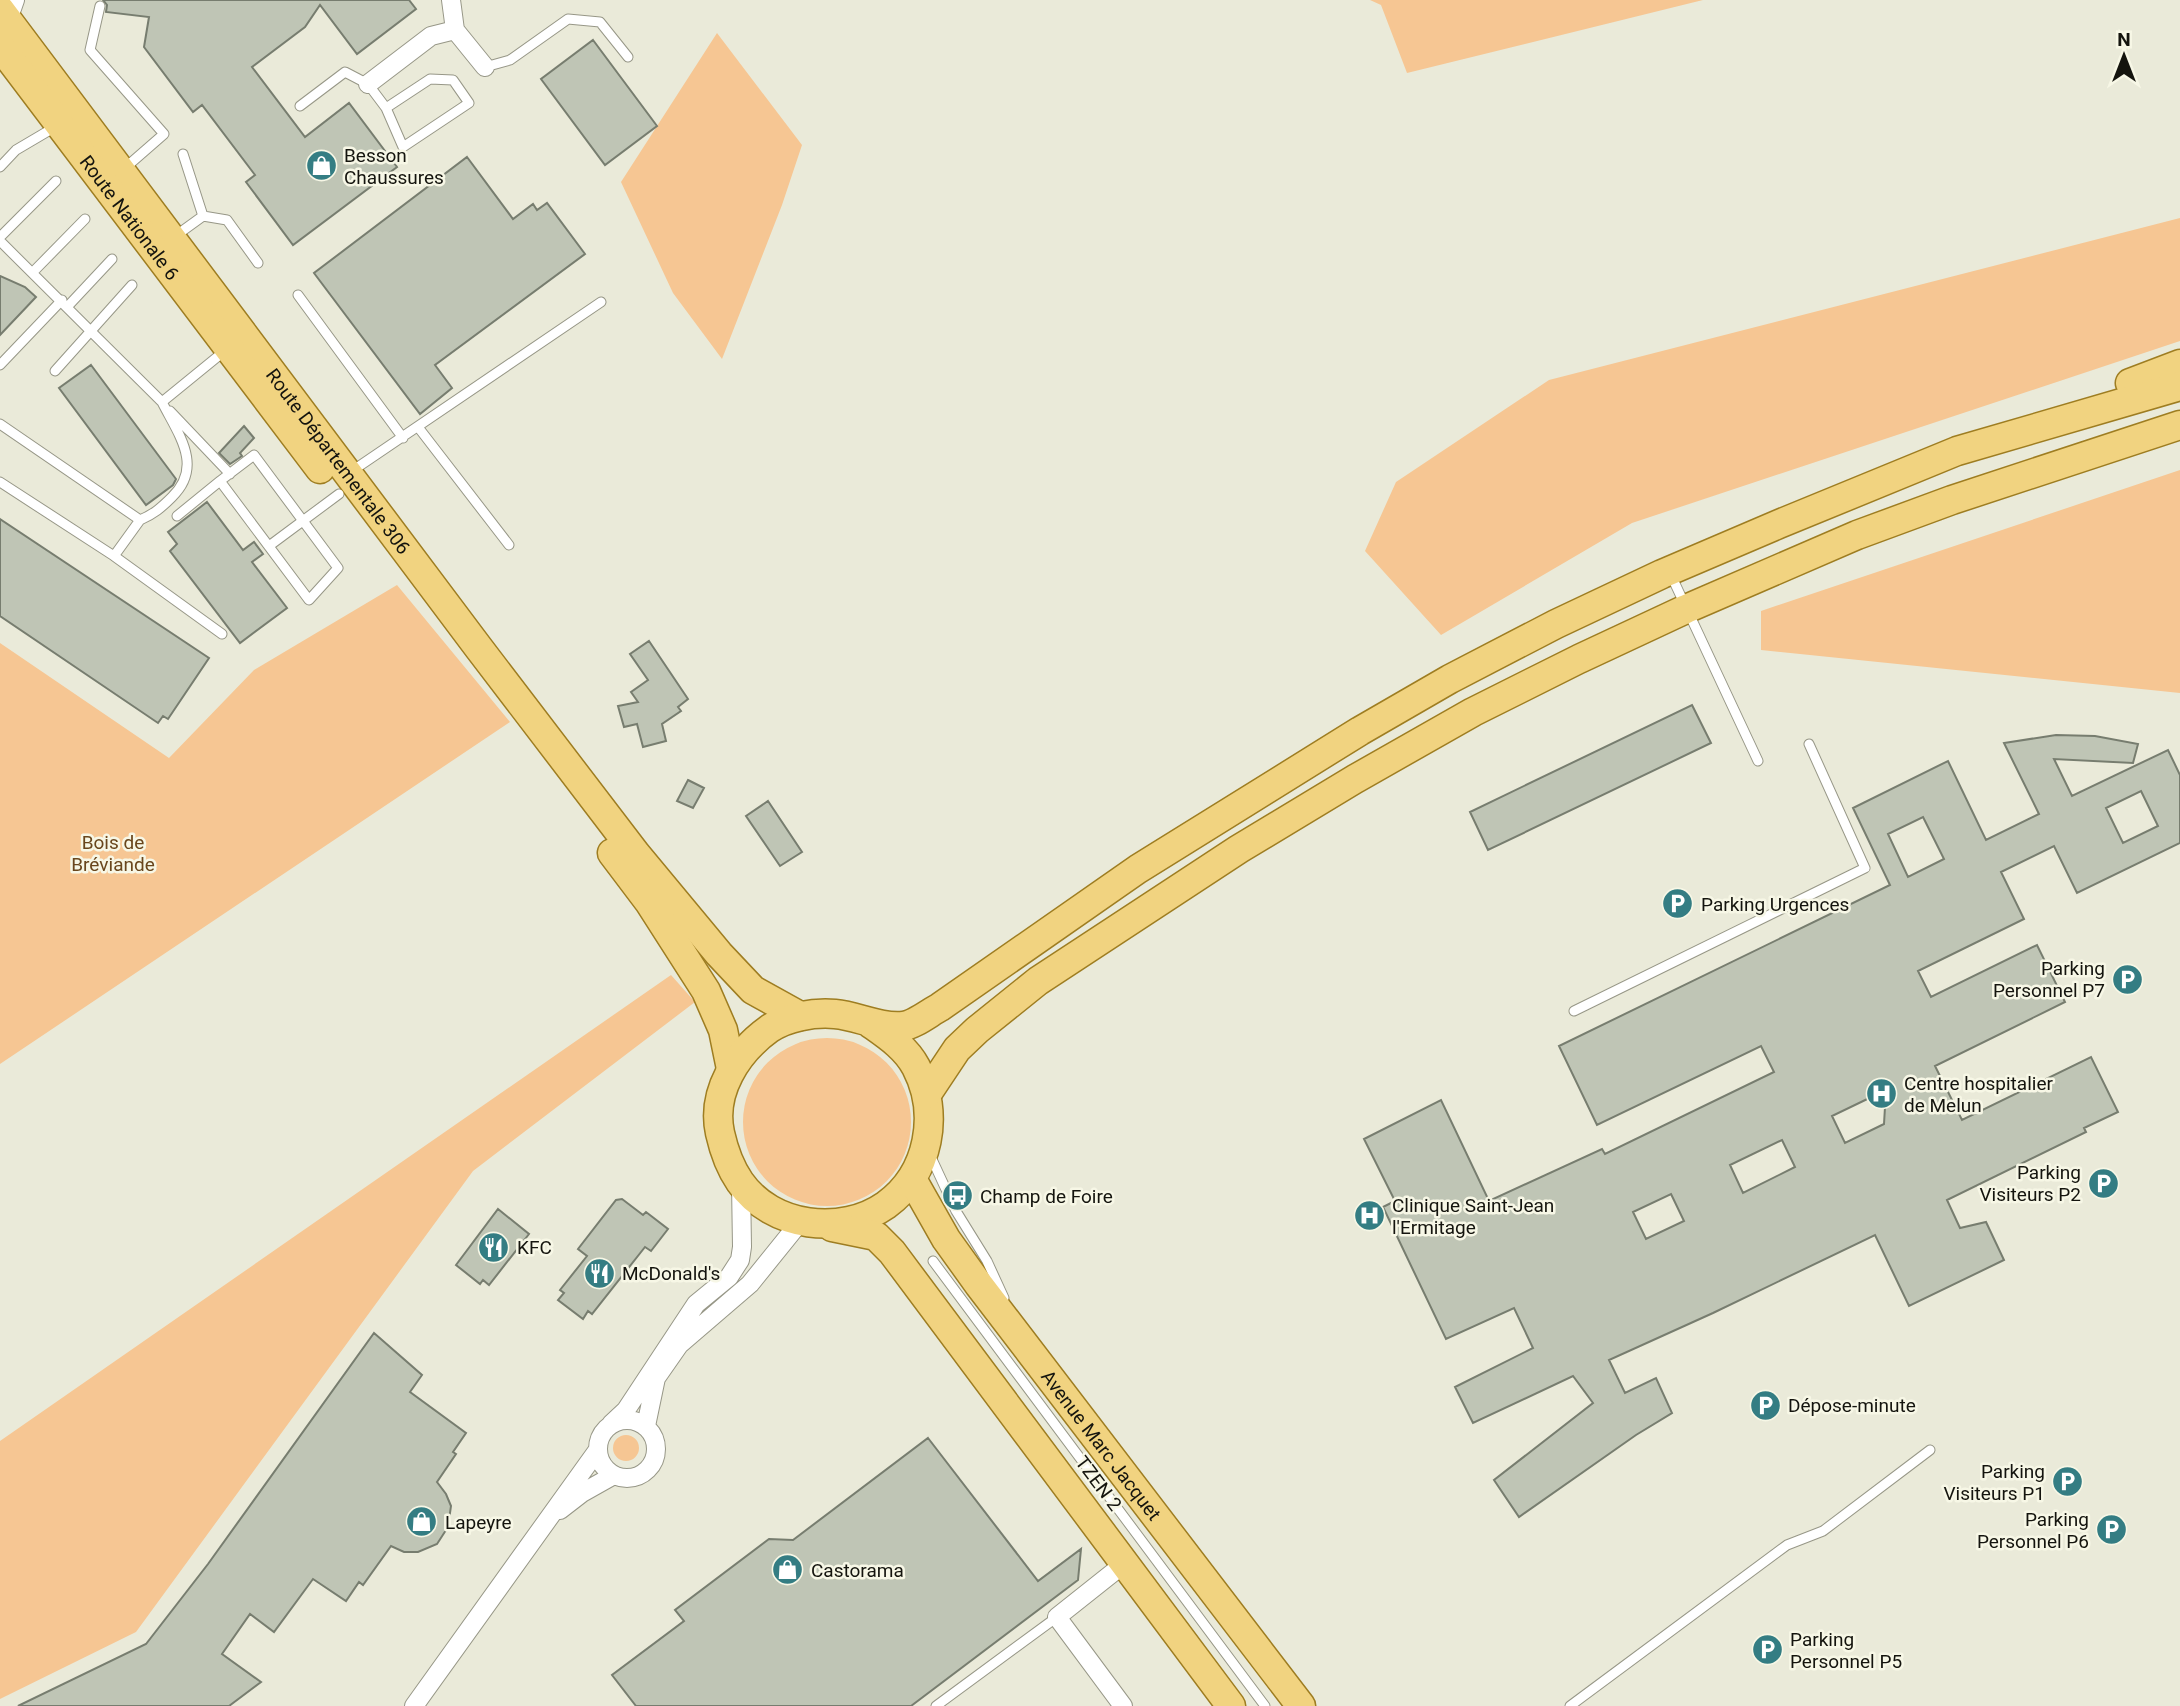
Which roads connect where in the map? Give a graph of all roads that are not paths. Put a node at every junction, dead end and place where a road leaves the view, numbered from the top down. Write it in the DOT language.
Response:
graph roads {
  1 [pos="452,0"];
  2 [pos="100,6"];
  3 [pos="6,19"];
  4 [pos="455,30"];
  5 [pos="628,57"];
  6 [pos="485,68"];
  7 [pos="368,84"];
  8 [pos="300,106"];
  9 [pos="386,108"];
  10 [pos="68,118"];
  11 [pos="183,154"];
  12 [pos="0,167"];
  13 [pos="121,172"];
  14 [pos="56,181"];
  15 [pos="203,216"];
  16 [pos="85,219"];
  17 [pos="0,239"];
  18 [pos="160,241"];
  19 [pos="112,259"];
  20 [pos="258,263"];
  21 [pos="33,272"];
  22 [pos="132,285"];
  23 [pos="298,295"];
  24 [pos="601,302"];
  25 [pos="65,303"];
  26 [pos="90,330"];
  27 [pos="228,348"];
  28 [pos="2180,364"];
  29 [pos="0,365"];
  30 [pos="55,371"];
  31 [pos="2180,386"];
  32 [pos="258,390"];
  33 [pos="162,402"];
  34 [pos="0,424"];
  35 [pos="2180,425"];
  36 [pos="418,427"];
  37 [pos="403,438"];
  38 [pos="1981,445"];
  39 [pos="230,474"];
  40 [pos="220,481"];
  41 [pos="0,482"];
  42 [pos="344,484"];
  43 [pos="177,516"];
  44 [pos="140,520"];
  45 [pos="302,522"];
  46 [pos="509,545"];
  47 [pos="269,546"];
  48 [pos="114,556"];
  49 [pos="1669,571"];
  50 [pos="1686,609"];
  51 [pos="222,634"];
  52 [pos="1809,744"];
  53 [pos="1758,761"];
  54 [pos="672,915"];
  55 [pos="1574,1011"];
  56 [pos="800,1016"];
  57 [pos="871,1024"];
  58 [pos="731,1069"];
  59 [pos="927,1094"];
  60 [pos="926,1148"];
  61 [pos="912,1179"];
  62 [pos="741,1184"];
  63 [pos="809,1223"];
  64 [pos="933,1261"];
  65 [pos="1026,1343"];
  66 [pos="611,1424"];
  67 [pos="646,1426"];
  68 [pos="1930,1450"];
  69 [pos="597,1451"];
  70 [pos="614,1475"];
  71 [pos="541,1529"];
  72 [pos="1125,1563"];
  73 [pos="1057,1617"];
  74 [pos="414,1706"];
  75 [pos="936,1706"];
  76 [pos="1123,1706"];
  77 [pos="1231,1706"];
  78 [pos="1265,1706"];
  79 [pos="1301,1706"];
  80 [pos="1570,1706"];
  1 -- 4 [label="street"];
  2 -- 13 [label="lane"];
  3 -- 10 [label="main road, Route Départementale 306"];
  4 -- 6 [label="street"];
  4 -- 7 [label="street"];
  5 -- 6 [label="lane"];
  7 -- 8 [label="lane"];
  7 -- 9 [label="lane"];
  9 -- 9 [label="lane"];
  10 -- 12 [label="lane"];
  10 -- 13 [label="main road, Route Départementale 306"];
  10 -- 18 [label="main road, Route Nationale 6"];
  11 -- 15 [label="lane"];
  13 -- 18 [label="main road, Route Départementale 306"];
  14 -- 17 [label="lane"];
  15 -- 18 [label="lane"];
  15 -- 20 [label="lane"];
  16 -- 21 [label="lane"];
  17 -- 21 [label="lane"];
  18 -- 27 [label="main road, Route Nationale 6"];
  18 -- 42 [label="main road, Route Départementale 306"];
  19 -- 25 [label="lane"];
  21 -- 25 [label="lane"];
  22 -- 26 [label="lane"];
  23 -- 37 [label="lane"];
  24 -- 36 [label="lane"];
  25 -- 26 [label="lane"];
  25 -- 29 [label="lane"];
  26 -- 30 [label="lane"];
  26 -- 33 [label="lane"];
  27 -- 32 [label="main road, Route Nationale 6"];
  27 -- 33 [label="lane"];
  28 -- 38 [label="main road"];
  31 -- 38 [label="main road"];
  32 -- 42 [label="main road, Route Départementale 306"];
  33 -- 39 [label="lane"];
  33 -- 44 [label="lane"];
  34 -- 44 [label="lane"];
  35 -- 50 [label="main road"];
  36 -- 37 [label="lane"];
  36 -- 46 [label="lane"];
  37 -- 42 [label="lane"];
  38 -- 49 [label="main road"];
  39 -- 40 [label="lane"];
  39 -- 45 [label="lane"];
  40 -- 43 [label="lane"];
  40 -- 47 [label="lane"];
  41 -- 48 [label="lane"];
  42 -- 45 [label="lane"];
  42 -- 54 [label="main road, Route Départementale 306"];
  44 -- 48 [label="lane"];
  45 -- 47 [label="lane"];
  45 -- 47 [label="lane"];
  48 -- 51 [label="lane"];
  49 -- 50 [label="lane"];
  49 -- 57 [label="main road"];
  50 -- 53 [label="lane"];
  50 -- 59 [label="main road"];
  52 -- 55 [label="lane"];
  54 -- 56 [label="main road"];
  54 -- 58 [label="main road"];
  56 -- 57 [label="main road"];
  56 -- 58 [label="main road"];
  57 -- 59 [label="main road"];
  58 -- 62 [label="main road"];
  59 -- 60 [label="main road"];
  60 -- 61 [label="main road"];
  60 -- 65 [label="lane"];
  61 -- 63 [label="main road"];
  61 -- 65 [label="main road, Avenue Marc Jacquet"];
  62 -- 63 [label="main road"];
  62 -- 66 [label="street"];
  63 -- 67 [label="street"];
  63 -- 72 [label="main road"];
  64 -- 78 [label="lane, TZEN 2"];
  65 -- 79 [label="main road, Avenue Marc Jacquet"];
  66 -- 67 [label="street"];
  66 -- 69 [label="street"];
  67 -- 70 [label="street"];
  68 -- 80 [label="lane"];
  69 -- 70 [label="street"];
  69 -- 71 [label="street"];
  70 -- 71 [label="street"];
  71 -- 74 [label="street"];
  72 -- 73 [label="street"];
  72 -- 77 [label="main road"];
  73 -- 75 [label="lane"];
  73 -- 76 [label="street"];
}
